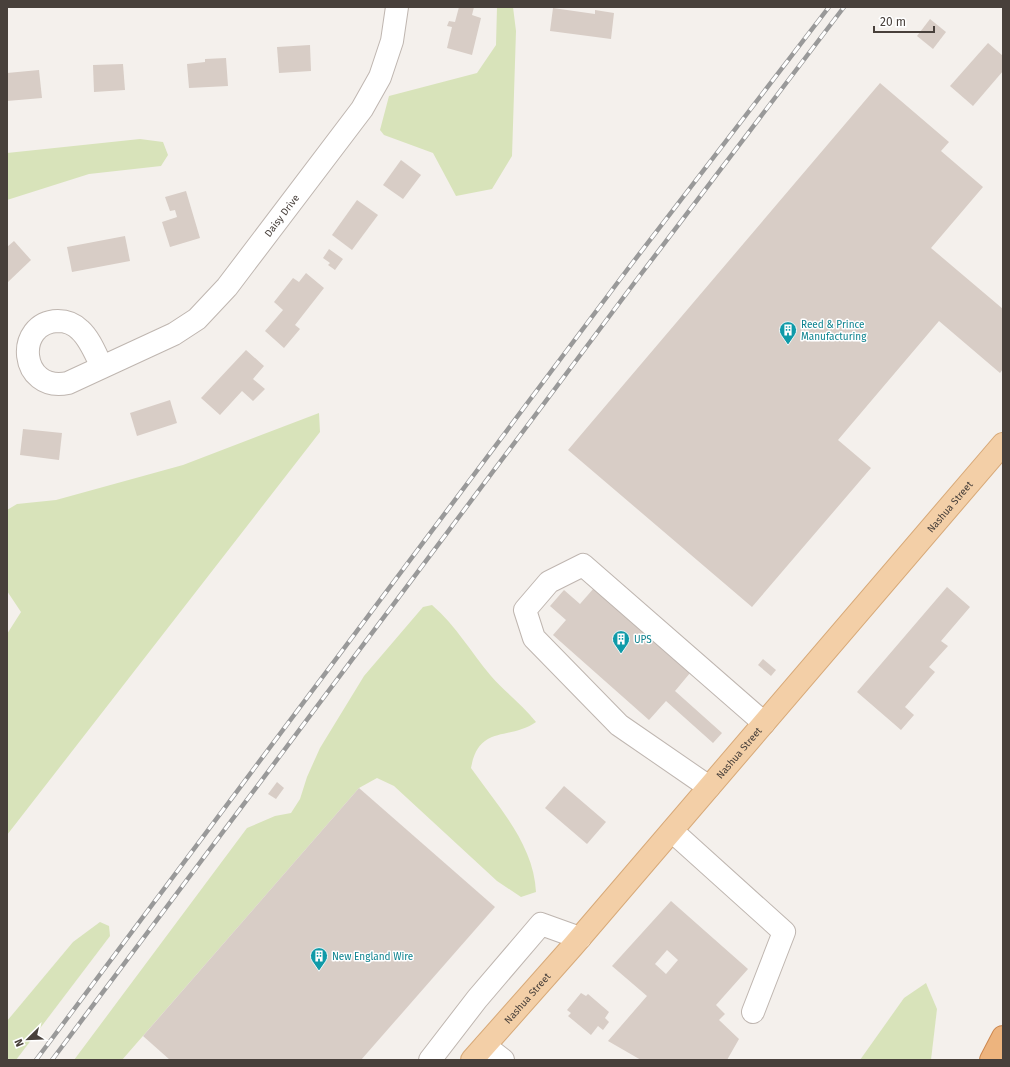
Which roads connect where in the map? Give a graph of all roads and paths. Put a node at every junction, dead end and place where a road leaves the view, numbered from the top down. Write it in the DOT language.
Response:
graph roads {
  1 [pos="397,7"];
  2 [pos="102,367"];
  3 [pos="1003,444"];
  4 [pos="764,723"];
  5 [pos="709,787"];
  6 [pos="672,831"];
  7 [pos="580,938"];
  8 [pos="752,1012"];
  9 [pos="1003,1037"];
  10 [pos="479,1053"];
  11 [pos="430,1060"];
  12 [pos="503,1060"];
  13 [pos="991,1060"];
  1 -- 2 [label="street, Daisy Drive"];
  3 -- 4 [label="main road, Nashua Street"];
  4 -- 5 [label="main road, Nashua Street"];
  4 -- 5 [label="street"];
  5 -- 6 [label="main road, Nashua Street"];
  6 -- 7 [label="main road, Nashua Street"];
  6 -- 8 [label="street"];
  7 -- 10 [label="main road, Nashua Street"];
  7 -- 11 [label="street"];
  9 -- 13 [label="highway"];
  10 -- 12 [label="street"];
}
